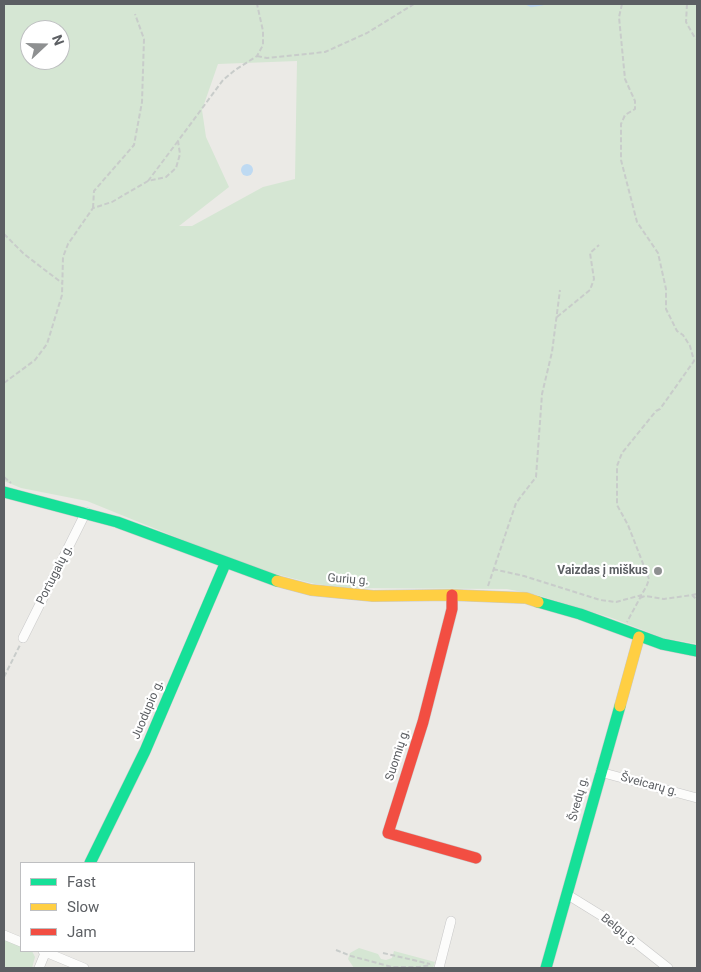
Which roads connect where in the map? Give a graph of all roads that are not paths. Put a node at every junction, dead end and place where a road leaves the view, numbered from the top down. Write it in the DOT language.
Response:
graph roads {
  1 [pos="4,492"];
  2 [pos="86,512"];
  3 [pos="225,564"];
  4 [pos="452,595"];
  5 [pos="639,637"];
  6 [pos="24,638"];
  7 [pos="697,651"];
  8 [pos="600,772"];
  9 [pos="697,798"];
  10 [pos="476,858"];
  11 [pos="90,862"];
  12 [pos="568,896"];
  13 [pos="451,921"];
  14 [pos="4,935"];
  15 [pos="20,942"];
  16 [pos="45,952"];
  17 [pos="47,952"];
  18 [pos="39,968"];
  19 [pos="84,968"];
  20 [pos="439,968"];
  21 [pos="546,968"];
  22 [pos="668,968"];
  1 -- 2 [label="street, Gurių g."];
  2 -- 3 [label="street, Gurių g."];
  2 -- 6 [label="street, Portugalų g."];
  3 -- 4 [label="street, Gurių g."];
  3 -- 11 [label="street, Juodupio g."];
  4 -- 5 [label="street, Gurių g."];
  4 -- 10 [label="street, Suomių g."];
  5 -- 7 [label="street, Gurių g."];
  5 -- 8 [label="street, Švedų g."];
  8 -- 9 [label="street, Šveicarų g."];
  8 -- 12 [label="street, Švedų g."];
  12 -- 21 [label="street, Švedų g."];
  12 -- 22 [label="street, Belgų g."];
  13 -- 20 [label="street"];
  14 -- 15 [label="street"];
  16 -- 18 [label="street"];
  17 -- 19 [label="street"];
}
